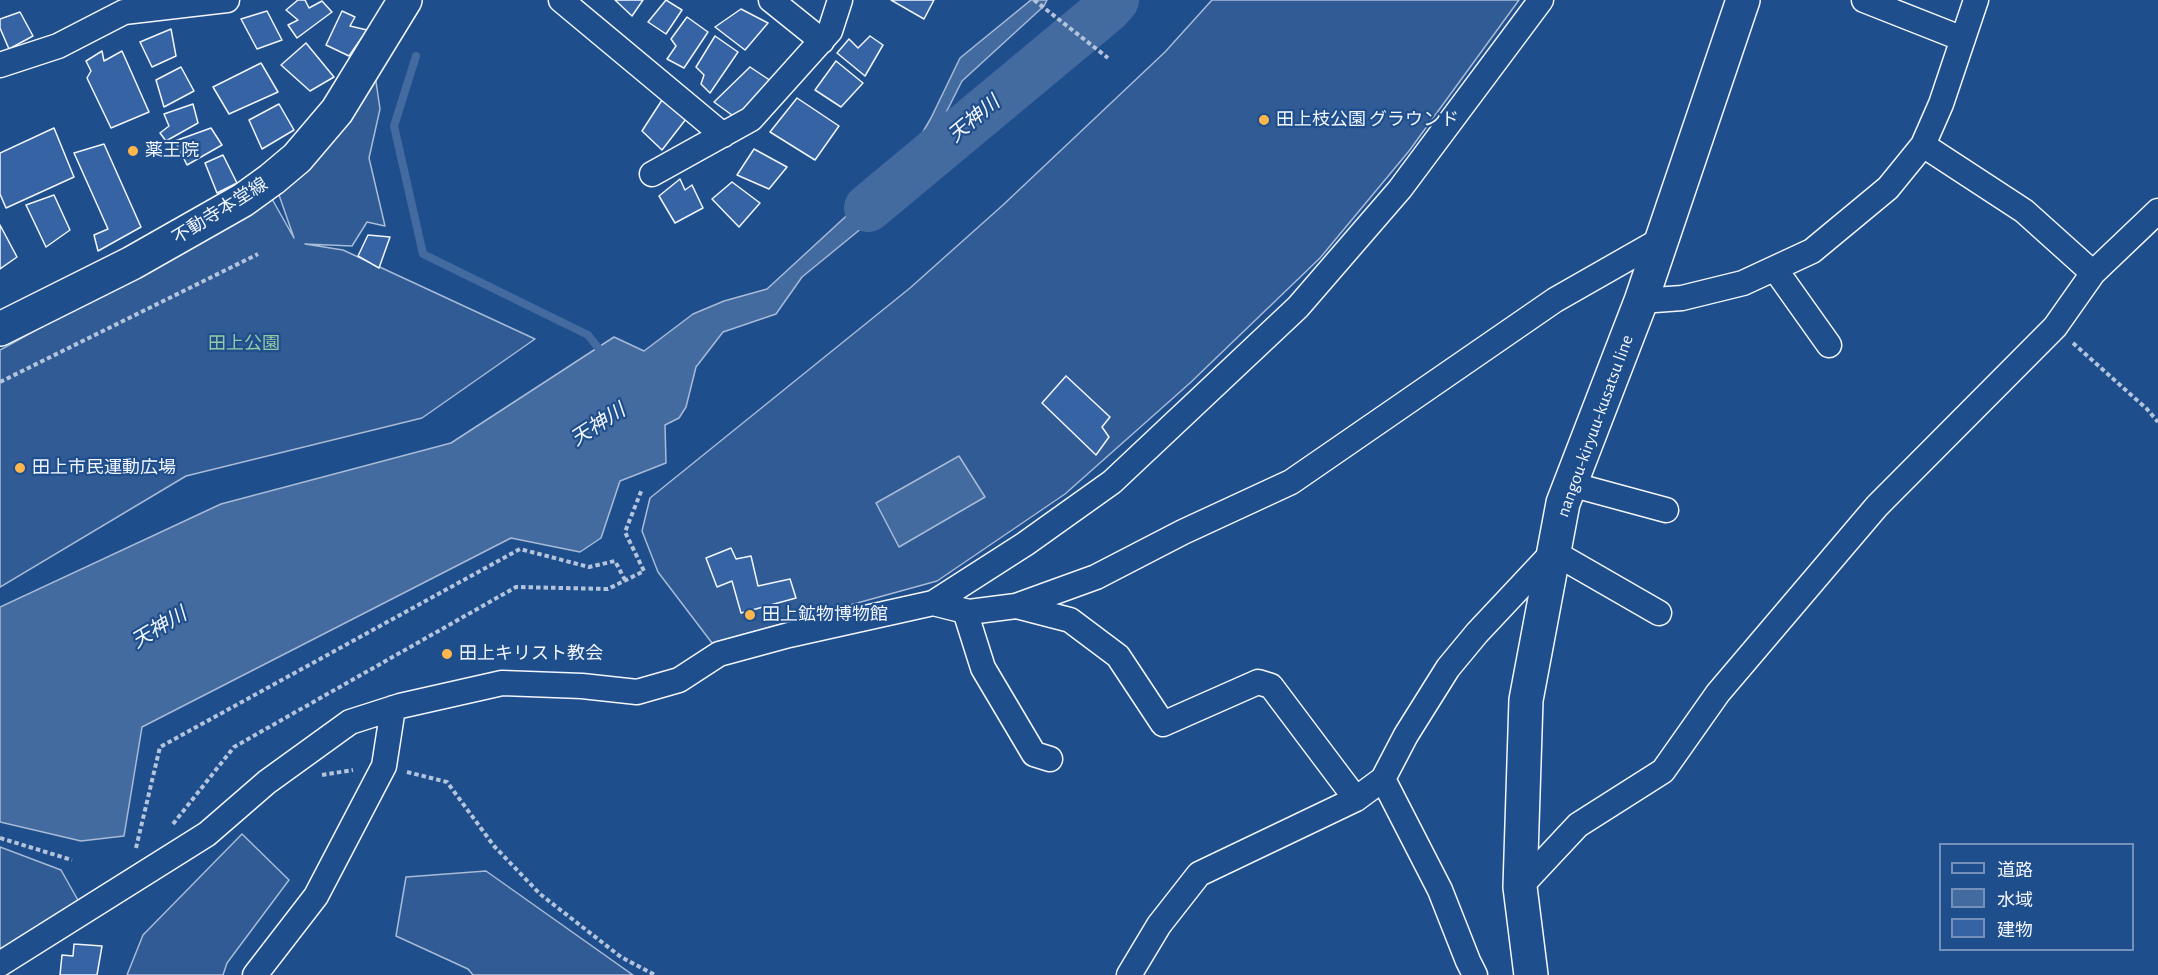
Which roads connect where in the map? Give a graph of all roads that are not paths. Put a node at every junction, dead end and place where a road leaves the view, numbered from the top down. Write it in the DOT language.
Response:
graph roads {
  1 [pos="228,0"];
  2 [pos="405,0"];
  3 [pos="771,0"];
  4 [pos="840,0"];
  5 [pos="1541,0"];
  6 [pos="1743,0"];
  7 [pos="1864,0"];
  8 [pos="1976,0"];
  9 [pos="575,4"];
  10 [pos="1962,39"];
  11 [pos="822,41"];
  12 [pos="0,64"];
  13 [pos="723,135"];
  14 [pos="1923,145"];
  15 [pos="652,174"];
  16 [pos="2158,211"];
  17 [pos="1662,239"];
  18 [pos="1775,269"];
  19 [pos="2093,273"];
  20 [pos="1641,302"];
  21 [pos="0,329"];
  22 [pos="1829,345"];
  23 [pos="1570,484"];
  24 [pos="1666,510"];
  25 [pos="1553,552"];
  26 [pos="933,603"];
  27 [pos="1016,606"];
  28 [pos="965,611"];
  29 [pos="1659,613"];
  30 [pos="393,708"];
  31 [pos="1050,759"];
  32 [pos="1383,779"];
  33 [pos="1356,799"];
  34 [pos="1520,887"];
  35 [pos="0,964"];
  36 [pos="255,975"];
  37 [pos="1129,975"];
  38 [pos="1475,975"];
  39 [pos="1531,975"];
  1 -- 12 [label="street"];
  2 -- 21 [label="main road, 不動寺本堂線"];
  3 -- 11 [label="street"];
  4 -- 11 [label="street"];
  5 -- 26 [label="street"];
  6 -- 17 [label="main road, nangou-kiryuu-kusatsu line"];
  7 -- 10 [label="street"];
  8 -- 10 [label="street"];
  9 -- 13 [label="street"];
  10 -- 14 [label="street"];
  11 -- 13 [label="street"];
  13 -- 15 [label="street"];
  14 -- 18 [label="street"];
  14 -- 19 [label="street"];
  16 -- 19 [label="street"];
  17 -- 20 [label="main road, nangou-kiryuu-kusatsu line"];
  17 -- 27 [label="street"];
  18 -- 20 [label="street"];
  18 -- 22 [label="street"];
  19 -- 34 [label="street"];
  20 -- 23 [label="main road, nangou-kiryuu-kusatsu line"];
  23 -- 24 [label="street"];
  23 -- 25 [label="main road, nangou-kiryuu-kusatsu line"];
  25 -- 29 [label="street"];
  25 -- 32 [label="street"];
  25 -- 34 [label="main road, nangou-kiryuu-kusatsu line"];
  26 -- 28 [label="street"];
  26 -- 30 [label="street"];
  27 -- 28 [label="street"];
  27 -- 33 [label="street"];
  28 -- 31 [label="street"];
  30 -- 35 [label="street"];
  30 -- 36 [label="street"];
  32 -- 33 [label="street"];
  32 -- 38 [label="street"];
  33 -- 37 [label="street"];
  34 -- 39 [label="main road, nangou-kiryuu-kusatsu line"];
}
